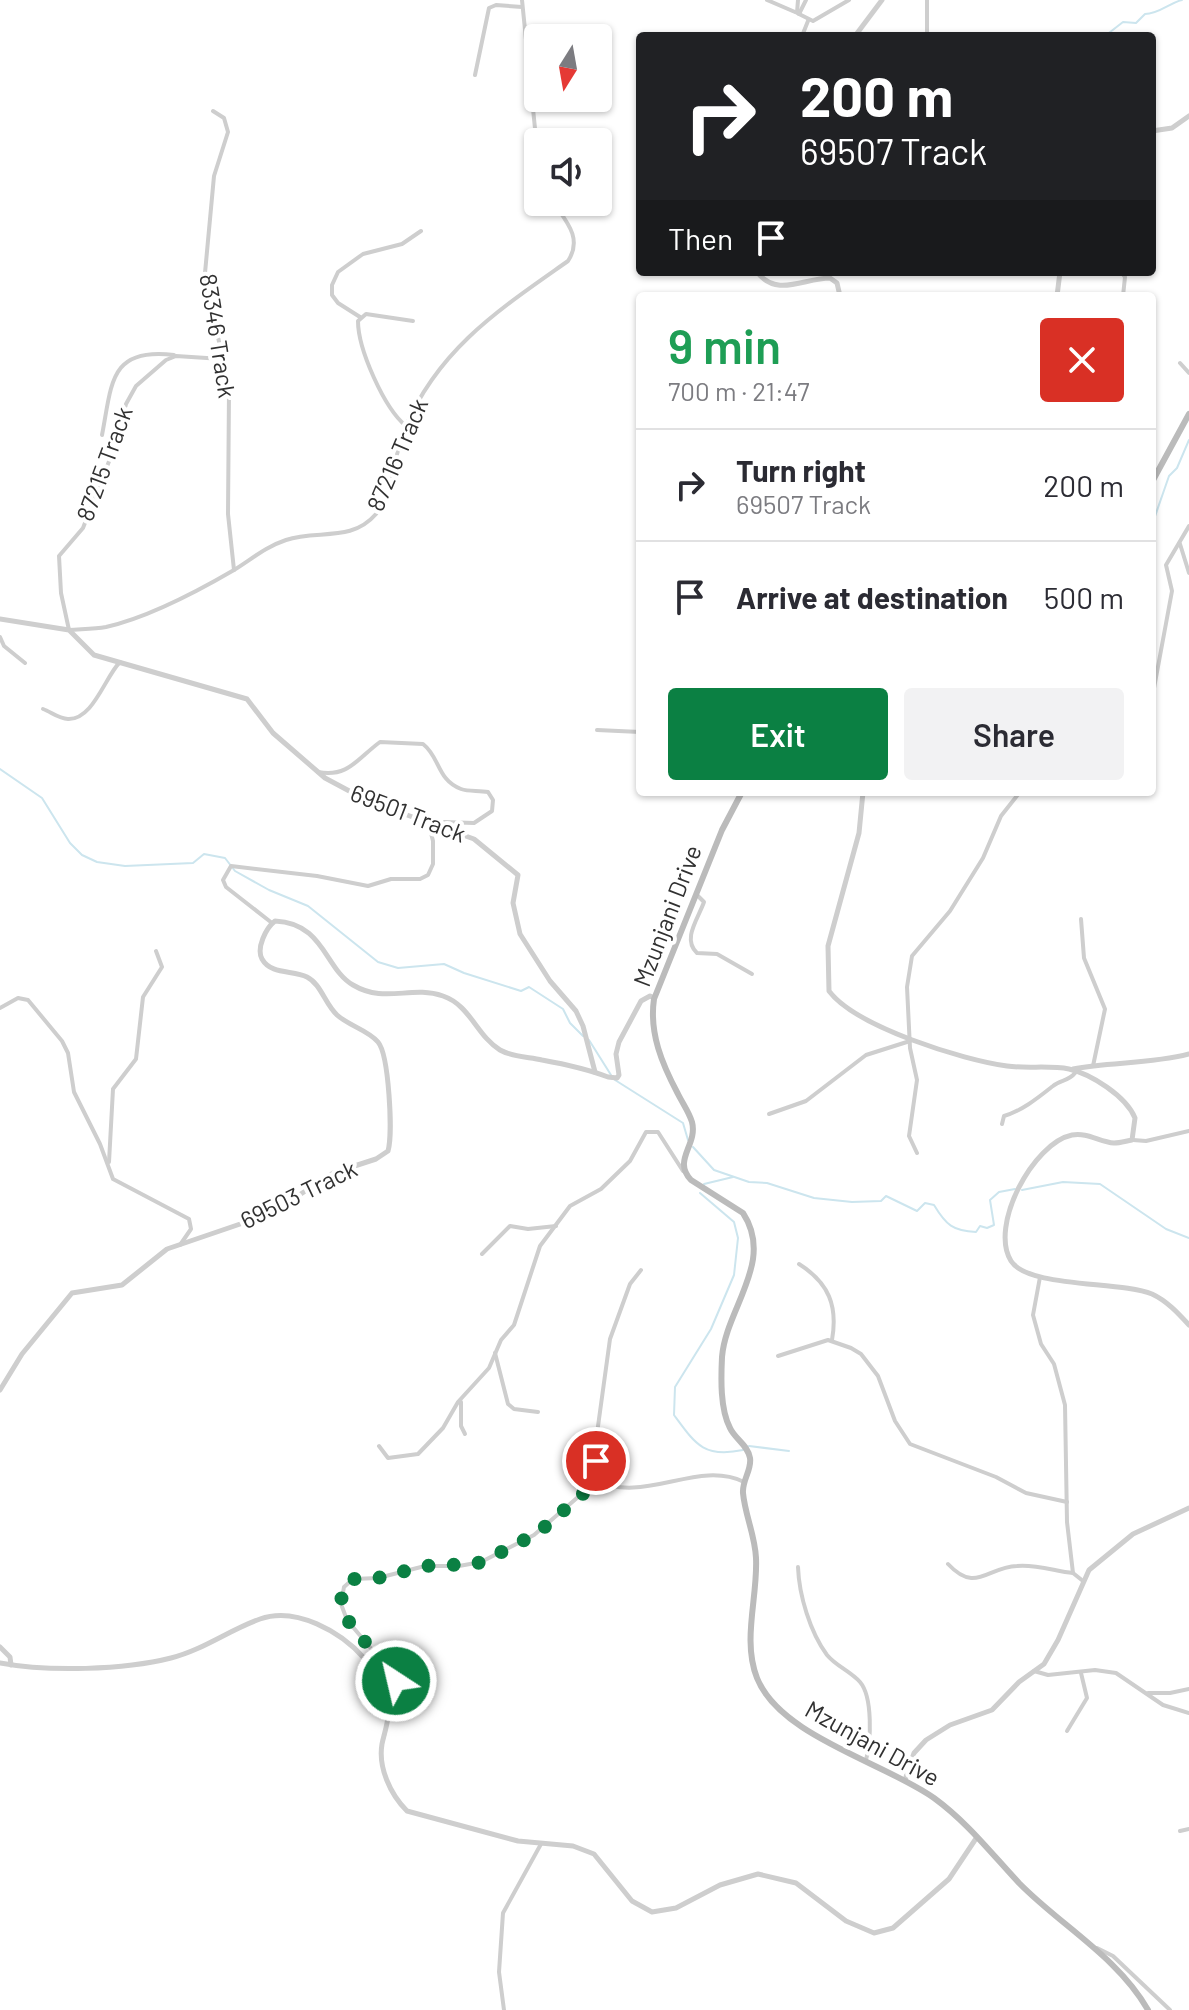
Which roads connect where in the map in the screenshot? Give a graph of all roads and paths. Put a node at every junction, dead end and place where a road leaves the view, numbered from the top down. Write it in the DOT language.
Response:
graph roads {
  1 [pos="522,0"];
  2 [pos="798,0"];
  3 [pos="806,0"];
  4 [pos="849,0"];
  5 [pos="882,0"];
  6 [pos="927,0"];
  7 [pos="764,1"];
  8 [pos="522,7"];
  9 [pos="797,13"];
  10 [pos="808,21"];
  11 [pos="804,32"];
  12 [pos="858,32"];
  13 [pos="927,32"];
  14 [pos="475,75"];
  15 [pos="213,111"];
  16 [pos="1189,116"];
  17 [pos="535,128"];
  18 [pos="1156,130"];
  19 [pos="563,216"];
  20 [pos="421,231"];
  21 [pos="762,276"];
  22 [pos="839,292"];
  23 [pos="360,317"];
  24 [pos="413,321"];
  25 [pos="176,356"];
  26 [pos="222,359"];
  27 [pos="1180,363"];
  28 [pos="1189,373"];
  29 [pos="1189,414"];
  30 [pos="406,426"];
  31 [pos="102,435"];
  32 [pos="1156,475"];
  33 [pos="1189,526"];
  34 [pos="1180,544"];
  35 [pos="234,570"];
  36 [pos="1189,573"];
  37 [pos="0,619"];
  38 [pos="69,630"];
  39 [pos="0,637"];
  40 [pos="120,662"];
  41 [pos="25,663"];
  42 [pos="1156,680"];
  43 [pos="43,709"];
  44 [pos="597,730"];
  45 [pos="636,732"];
  46 [pos="316,772"];
  47 [pos="740,796"];
  48 [pos="863,796"];
  49 [pos="1017,796"];
  50 [pos="432,825"];
  51 [pos="696,894"];
  52 [pos="1081,919"];
  53 [pos="272,923"];
  54 [pos="156,951"];
  55 [pos="752,974"];
  56 [pos="654,999"];
  57 [pos="0,1008"];
  58 [pos="910,1039"];
  59 [pos="1189,1054"];
  60 [pos="1093,1066"];
  61 [pos="1074,1071"];
  62 [pos="596,1073"];
  63 [pos="769,1114"];
  64 [pos="1002,1124"];
  65 [pos="1189,1131"];
  66 [pos="1132,1140"];
  67 [pos="917,1153"];
  68 [pos="109,1165"];
  69 [pos="685,1172"];
  70 [pos="558,1226"];
  71 [pos="178,1247"];
  72 [pos="482,1254"];
  73 [pos="799,1264"];
  74 [pos="641,1270"];
  75 [pos="1040,1277"];
  76 [pos="1189,1325"];
  77 [pos="832,1340"];
  78 [pos="495,1353"];
  79 [pos="778,1356"];
  80 [pos="0,1390"];
  81 [pos="461,1400"];
  82 [pos="538,1412"];
  83 [pos="465,1434"];
  84 [pos="379,1446"];
  85 [pos="595,1480"];
  86 [pos="744,1482"];
  87 [pos="1067,1502"];
  88 [pos="1189,1508"];
  89 [pos="948,1564"];
  90 [pos="798,1567"];
  91 [pos="1073,1573"];
  92 [pos="1083,1581"];
  93 [pos="0,1647"];
  94 [pos="0,1663"];
  95 [pos="11,1665"];
  96 [pos="1034,1671"];
  97 [pos="1081,1673"];
  98 [pos="1189,1689"];
  99 [pos="1145,1693"];
  100 [pos="387,1705"];
  101 [pos="1189,1713"];
  102 [pos="1067,1731"];
  103 [pos="866,1760"];
  104 [pos="905,1780"];
  105 [pos="1189,1829"];
  106 [pos="1180,1831"];
  107 [pos="978,1836"];
  108 [pos="541,1844"];
  109 [pos="1091,1946"];
  110 [pos="504,2010"];
  111 [pos="1148,2010"];
  112 [pos="1170,2010"];
  1 -- 8 [label="street"];
  2 -- 9 [label="street"];
  3 -- 9 [label="street"];
  4 -- 10 [label="street"];
  5 -- 12 [label="street"];
  6 -- 13 [label="street"];
  7 -- 9 [label="street"];
  8 -- 14 [label="street"];
  8 -- 17 [label="street"];
  9 -- 10 [label="street"];
  10 -- 11 [label="street"];
  15 -- 26 [label="street, 83346 Track"];
  16 -- 18 [label="street"];
  19 -- 30 [label="street, 87216 Track"];
  20 -- 23 [label="street"];
  21 -- 22 [label="street"];
  23 -- 24 [label="street"];
  23 -- 30 [label="street"];
  25 -- 26 [label="street"];
  25 -- 31 [label="street"];
  25 -- 38 [label="street, 87215 Track"];
  26 -- 35 [label="street, 83346 Track"];
  27 -- 28 [label="street"];
  29 -- 32 [label="main road"];
  30 -- 35 [label="street, 87216 Track"];
  33 -- 34 [label="street"];
  34 -- 36 [label="street"];
  34 -- 42 [label="street"];
  35 -- 38 [label="street, 87216 Track"];
  37 -- 38 [label="street, 87216 Track"];
  38 -- 40 [label="street, 69501 Track"];
  39 -- 41 [label="street"];
  40 -- 43 [label="street"];
  40 -- 46 [label="street, 69501 Track"];
  44 -- 45 [label="street"];
  46 -- 50 [label="street, 69501 Track"];
  46 -- 50 [label="street"];
  47 -- 51 [label="main road, Mzunjani Drive"];
  48 -- 58 [label="street"];
  49 -- 58 [label="street"];
  50 -- 53 [label="street"];
  50 -- 62 [label="street, 69501 Track"];
  51 -- 55 [label="street"];
  51 -- 56 [label="main road, Mzunjani Drive"];
  52 -- 60 [label="street"];
  53 -- 62 [label="street"];
  53 -- 71 [label="street, 69503 Track"];
  54 -- 68 [label="street"];
  56 -- 62 [label="street"];
  56 -- 69 [label="main road, Mzunjani Drive"];
  57 -- 68 [label="street"];
  58 -- 61 [label="street"];
  58 -- 63 [label="street"];
  58 -- 67 [label="street"];
  59 -- 60 [label="street"];
  60 -- 61 [label="street"];
  61 -- 64 [label="street"];
  61 -- 66 [label="street"];
  65 -- 66 [label="street"];
  66 -- 75 [label="street"];
  68 -- 71 [label="street"];
  69 -- 70 [label="street"];
  69 -- 86 [label="main road, Mzunjani Drive"];
  70 -- 72 [label="street"];
  70 -- 78 [label="street"];
  71 -- 80 [label="street, 69503 Track"];
  73 -- 77 [label="street"];
  74 -- 85 [label="street"];
  75 -- 76 [label="street"];
  75 -- 87 [label="street"];
  77 -- 79 [label="street"];
  77 -- 87 [label="street"];
  78 -- 81 [label="street"];
  78 -- 82 [label="street"];
  81 -- 83 [label="street"];
  81 -- 84 [label="street"];
  85 -- 86 [label="street"];
  85 -- 100 [label="street"];
  86 -- 103 [label="main road, Mzunjani Drive"];
  87 -- 91 [label="street"];
  88 -- 92 [label="street"];
  89 -- 91 [label="street"];
  90 -- 103 [label="street"];
  91 -- 92 [label="street"];
  92 -- 96 [label="street"];
  93 -- 95 [label="street"];
  94 -- 95 [label="street"];
  95 -- 100 [label="street"];
  96 -- 97 [label="street"];
  96 -- 104 [label="street"];
  97 -- 99 [label="street"];
  97 -- 102 [label="street"];
  98 -- 99 [label="street"];
  99 -- 101 [label="street"];
  100 -- 108 [label="street"];
  103 -- 104 [label="main road, Mzunjani Drive"];
  104 -- 107 [label="main road, Mzunjani Drive"];
  105 -- 106 [label="street"];
  107 -- 108 [label="street"];
  107 -- 109 [label="main road, Mzunjani Drive"];
  108 -- 110 [label="street"];
  109 -- 111 [label="main road, Mzunjani Drive"];
  109 -- 112 [label="street"];
}
